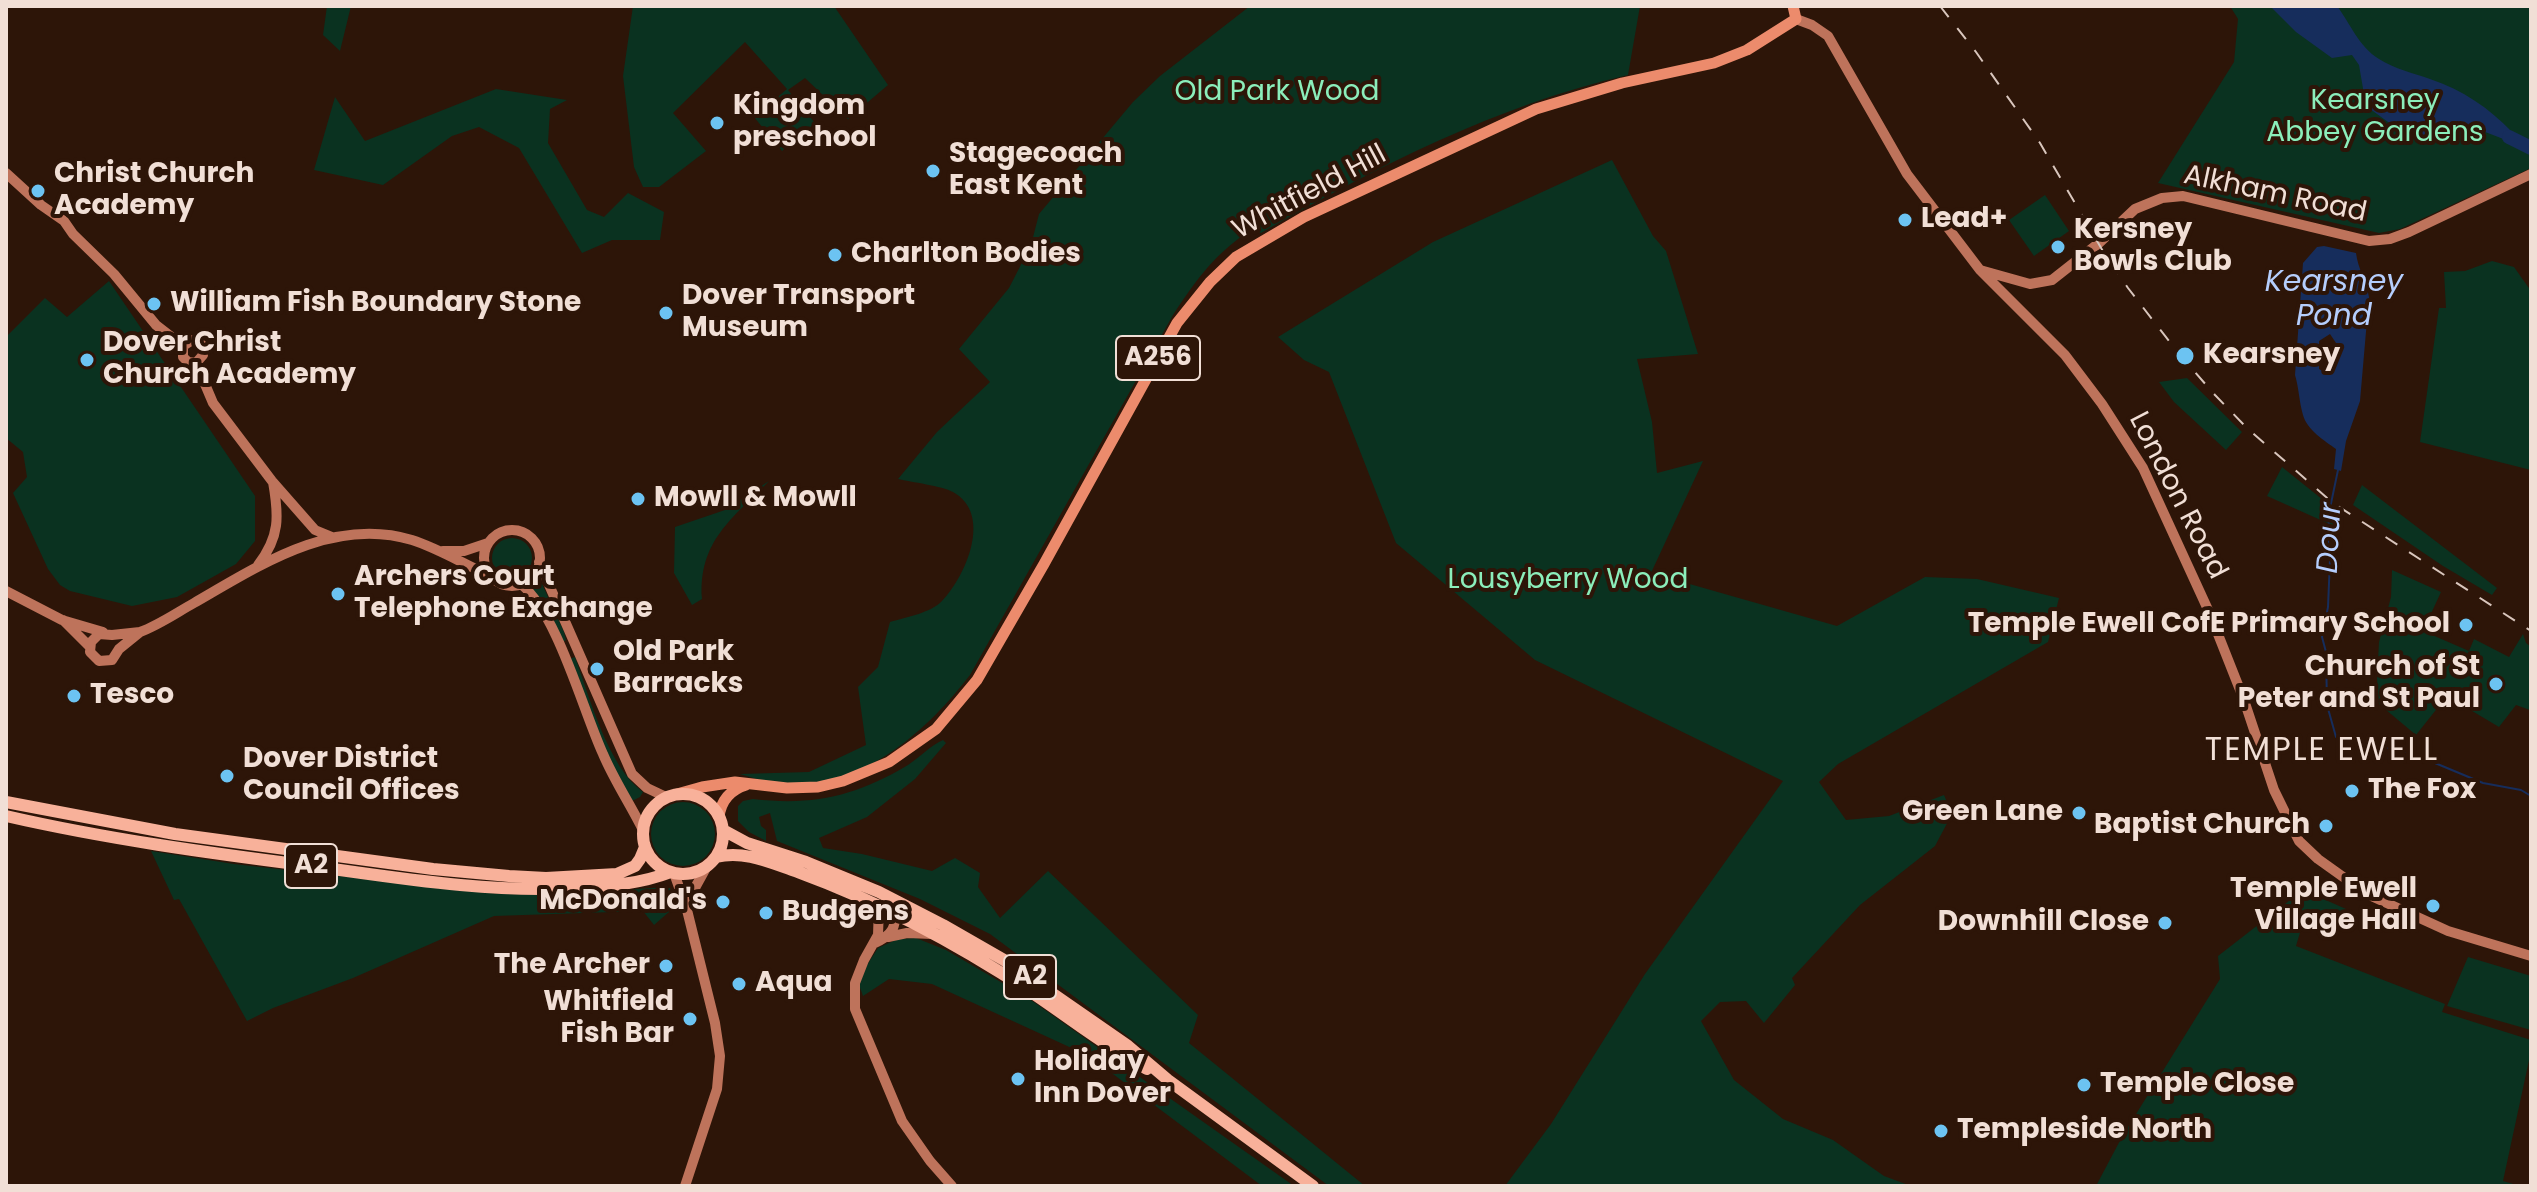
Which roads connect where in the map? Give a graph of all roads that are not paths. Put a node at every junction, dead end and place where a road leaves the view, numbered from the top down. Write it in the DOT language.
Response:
graph roads {
  1 [pos="1793,6"];
  2 [pos="1796,19"];
  3 [pos="6,173"];
  4 [pos="2531,174"];
  5 [pos="1980,270"];
  6 [pos="183,346"];
  7 [pos="196,363"];
  8 [pos="272,481"];
  9 [pos="332,537"];
  10 [pos="488,543"];
  11 [pos="438,550"];
  12 [pos="539,562"];
  13 [pos="254,569"];
  14 [pos="491,576"];
  15 [pos="521,584"];
  16 [pos="6,591"];
  17 [pos="62,620"];
  18 [pos="140,632"];
  19 [pos="108,634"];
  20 [pos="90,647"];
  21 [pos="119,649"];
  22 [pos="755,785"];
  23 [pos="672,795"];
  24 [pos="6,802"];
  25 [pos="6,816"];
  26 [pos="719,817"];
  27 [pos="643,830"];
  28 [pos="723,830"];
  29 [pos="645,847"];
  30 [pos="712,862"];
  31 [pos="673,873"];
  32 [pos="624,878"];
  33 [pos="879,892"];
  34 [pos="879,906"];
  35 [pos="687,910"];
  36 [pos="895,914"];
  37 [pos="934,934"];
  38 [pos="888,937"];
  39 [pos="875,943"];
  40 [pos="2531,956"];
  41 [pos="1168,1080"];
  42 [pos="685,1186"];
  43 [pos="952,1186"];
  44 [pos="1313,1186"];
  1 -- 2 [label="main road"];
  2 -- 5 [label="street, London Road"];
  2 -- 22 [label="main road, Whitfield Hill / A256"];
  3 -- 6 [label="street"];
  4 -- 5 [label="street, Alkham Road"];
  5 -- 40 [label="street, London Road"];
  6 -- 7 [label="street"];
  6 -- 7 [label="street"];
  7 -- 8 [label="street"];
  8 -- 9 [label="street"];
  8 -- 13 [label="street"];
  9 -- 11 [label="street"];
  9 -- 13 [label="street"];
  10 -- 11 [label="street"];
  10 -- 12 [label="street"];
  10 -- 14 [label="street"];
  11 -- 14 [label="street"];
  12 -- 15 [label="street"];
  12 -- 23 [label="street"];
  13 -- 18 [label="street"];
  14 -- 15 [label="street"];
  15 -- 27 [label="street"];
  16 -- 17 [label="street"];
  17 -- 19 [label="street"];
  17 -- 20 [label="street"];
  18 -- 19 [label="street"];
  18 -- 21 [label="street"];
  19 -- 20 [label="street"];
  19 -- 21 [label="street"];
  20 -- 21 [label="street"];
  22 -- 23 [label="main road, Whitfield Hill / A256"];
  22 -- 26 [label="main road"];
  23 -- 26 [label="highway"];
  23 -- 27 [label="highway"];
  24 -- 32 [label="highway, A2"];
  25 -- 32 [label="highway, A2"];
  26 -- 28 [label="highway"];
  27 -- 29 [label="highway"];
  28 -- 30 [label="highway"];
  28 -- 33 [label="highway, A2"];
  29 -- 31 [label="highway"];
  29 -- 32 [label="highway"];
  30 -- 31 [label="highway"];
  30 -- 34 [label="highway, A2"];
  30 -- 35 [label="street"];
  31 -- 32 [label="highway, A2"];
  31 -- 35 [label="street"];
  33 -- 36 [label="street"];
  33 -- 41 [label="highway, A2"];
  34 -- 36 [label="highway, A2"];
  34 -- 39 [label="street"];
  35 -- 42 [label="street"];
  36 -- 37 [label="highway, A2"];
  36 -- 38 [label="street"];
  37 -- 38 [label="street"];
  37 -- 41 [label="highway, A2"];
  38 -- 39 [label="street"];
  39 -- 43 [label="street"];
  41 -- 44 [label="highway, A2"];
}
